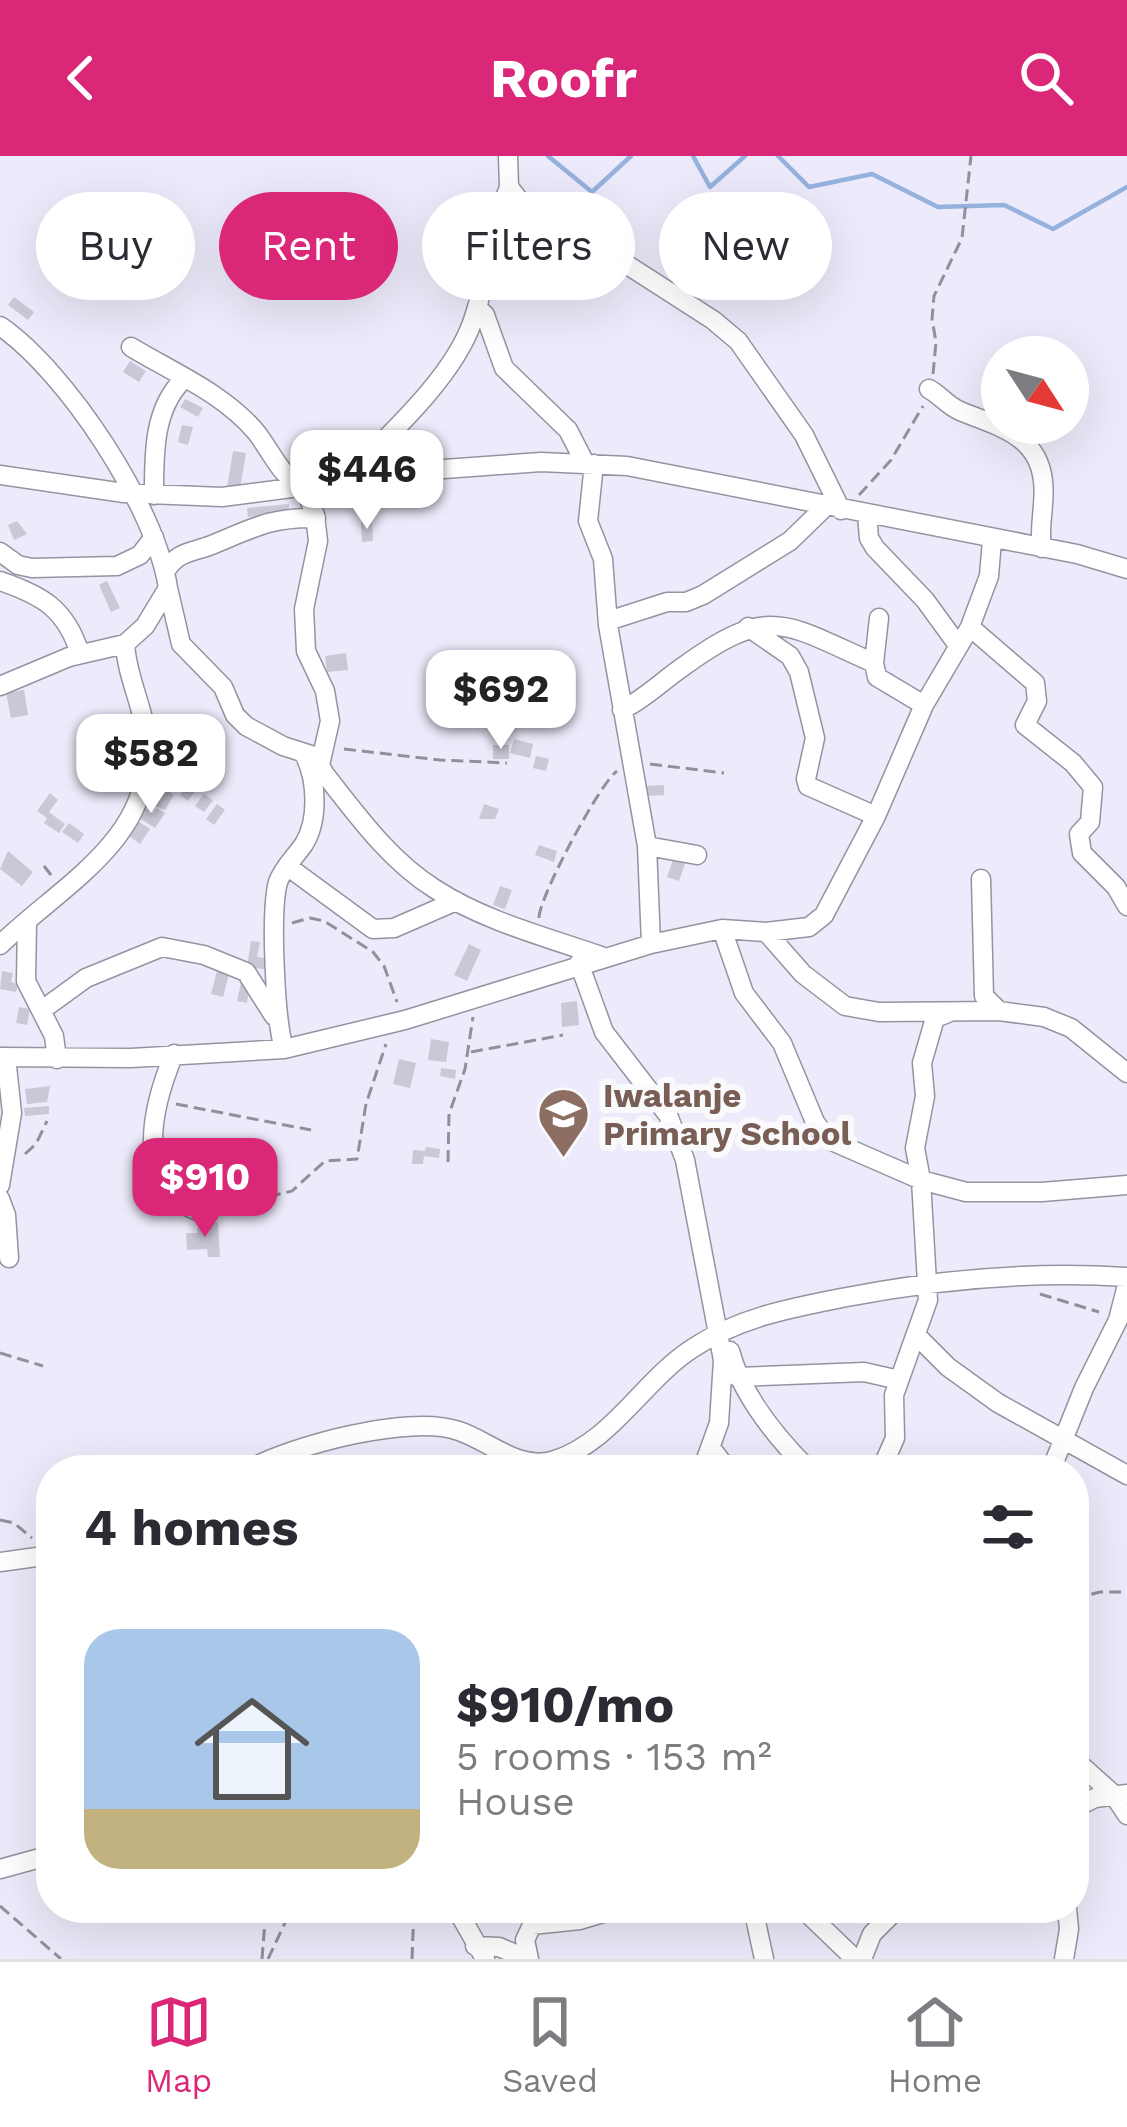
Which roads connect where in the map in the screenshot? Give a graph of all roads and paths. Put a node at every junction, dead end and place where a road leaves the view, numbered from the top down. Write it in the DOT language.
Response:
graph roads {
  1 [pos="508,156"];
  2 [pos="971,156"];
  3 [pos="509,188"];
  4 [pos="477,307"];
  5 [pos="0,326"];
  6 [pos="131,347"];
  7 [pos="184,379"];
  8 [pos="928,389"];
  9 [pos="589,464"];
  10 [pos="0,475"];
  11 [pos="342,483"];
  12 [pos="305,488"];
  13 [pos="146,494"];
  14 [pos="846,511"];
  15 [pos="316,518"];
  16 [pos="154,537"];
  17 [pos="992,540"];
  18 [pos="1042,548"];
  19 [pos="0,552"];
  20 [pos="1127,569"];
  21 [pos="167,580"];
  22 [pos="0,581"];
  23 [pos="879,618"];
  24 [pos="608,621"];
  25 [pos="748,627"];
  26 [pos="970,627"];
  27 [pos="125,644"];
  28 [pos="958,644"];
  29 [pos="80,654"];
  30 [pos="874,663"];
  31 [pos="0,686"];
  32 [pos="924,705"];
  33 [pos="622,710"];
  34 [pos="317,753"];
  35 [pos="507,763"];
  36 [pos="630,767"];
  37 [pos="724,773"];
  38 [pos="876,815"];
  39 [pos="647,846"];
  40 [pos="697,855"];
  41 [pos="287,866"];
  42 [pos="982,878"];
  43 [pos="456,901"];
  44 [pos="1127,906"];
  45 [pos="27,921"];
  46 [pos="276,925"];
  47 [pos="722,929"];
  48 [pos="766,932"];
  49 [pos="546,937"];
  50 [pos="651,944"];
  51 [pos="0,945"];
  52 [pos="601,956"];
  53 [pos="579,963"];
  54 [pos="476,997"];
  55 [pos="42,1010"];
  56 [pos="999,1012"];
  57 [pos="948,1013"];
  58 [pos="405,1020"];
  59 [pos="277,1021"];
  60 [pos="562,1035"];
  61 [pos="284,1049"];
  62 [pos="470,1052"];
  63 [pos="174,1054"];
  64 [pos="3,1058"];
  65 [pos="57,1059"];
  66 [pos="1127,1073"];
  67 [pos="157,1099"];
  68 [pos="47,1121"];
  69 [pos="311,1130"];
  70 [pos="17,1162"];
  71 [pos="448,1162"];
  72 [pos="921,1180"];
  73 [pos="0,1185"];
  74 [pos="1127,1185"];
  75 [pos="0,1199"];
  76 [pos="237,1212"];
  77 [pos="208,1214"];
  78 [pos="8,1258"];
  79 [pos="928,1281"];
  80 [pos="1127,1281"];
  81 [pos="1032,1292"];
  82 [pos="1118,1320"];
  83 [pos="720,1331"];
  84 [pos="918,1337"];
  85 [pos="0,1353"];
  86 [pos="44,1366"];
  87 [pos="737,1377"];
  88 [pos="899,1380"];
  89 [pos="1065,1438"];
  90 [pos="711,1448"];
  91 [pos="292,1455"];
  92 [pos="513,1455"];
  93 [pos="565,1455"];
  94 [pos="708,1455"];
  95 [pos="716,1455"];
  96 [pos="794,1455"];
  97 [pos="890,1455"];
  98 [pos="1058,1455"];
  99 [pos="1127,1475"];
  100 [pos="0,1520"];
  101 [pos="36,1543"];
  102 [pos="36,1558"];
  103 [pos="0,1562"];
  104 [pos="1127,1592"];
  105 [pos="1089,1595"];
  106 [pos="1089,1769"];
  107 [pos="1122,1790"];
  108 [pos="1089,1804"];
  109 [pos="1127,1815"];
  110 [pos="36,1859"];
  111 [pos="0,1869"];
  112 [pos="0,1906"];
  113 [pos="266,1923"];
  114 [pos="284,1923"];
  115 [pos="413,1923"];
  116 [pos="464,1923"];
  117 [pos="551,1923"];
  118 [pos="754,1923"];
  119 [pos="819,1923"];
  120 [pos="883,1923"];
  121 [pos="1068,1923"];
  122 [pos="480,1953"];
  123 [pos="757,1958"];
  124 [pos="61,1959"];
  125 [pos="265,1959"];
  126 [pos="412,1959"];
  127 [pos="528,1959"];
  128 [pos="859,1959"];
  129 [pos="1064,1959"];
  1 -- 3 [label="street"];
  2 -- 8 [label="path"];
  3 -- 4 [label="street"];
  3 -- 14 [label="street"];
  4 -- 9 [label="street"];
  4 -- 11 [label="street"];
  5 -- 13 [label="street"];
  6 -- 7 [label="street"];
  7 -- 12 [label="street"];
  7 -- 13 [label="street"];
  8 -- 14 [label="path"];
  8 -- 18 [label="street"];
  9 -- 11 [label="street"];
  9 -- 14 [label="street"];
  9 -- 24 [label="street"];
  10 -- 13 [label="street"];
  11 -- 12 [label="street"];
  12 -- 13 [label="street"];
  12 -- 15 [label="street"];
  13 -- 16 [label="street"];
  14 -- 17 [label="street"];
  14 -- 24 [label="street"];
  14 -- 28 [label="street"];
  15 -- 21 [label="street"];
  15 -- 34 [label="street"];
  16 -- 19 [label="street"];
  16 -- 21 [label="street"];
  17 -- 18 [label="street"];
  17 -- 26 [label="street"];
  18 -- 20 [label="street"];
  21 -- 27 [label="street"];
  21 -- 34 [label="street"];
  22 -- 29 [label="street"];
  23 -- 30 [label="street"];
  24 -- 33 [label="street"];
  25 -- 30 [label="street"];
  25 -- 33 [label="street"];
  25 -- 38 [label="street"];
  26 -- 28 [label="street"];
  26 -- 44 [label="street"];
  27 -- 29 [label="street"];
  27 -- 45 [label="street"];
  28 -- 32 [label="street"];
  29 -- 31 [label="street"];
  30 -- 32 [label="street"];
  32 -- 38 [label="street"];
  33 -- 36 [label="street"];
  34 -- 35 [label="path"];
  34 -- 41 [label="street"];
  34 -- 43 [label="street"];
  36 -- 37 [label="path"];
  36 -- 39 [label="street"];
  36 -- 49 [label="path"];
  38 -- 48 [label="street"];
  39 -- 40 [label="street"];
  39 -- 50 [label="street"];
  41 -- 43 [label="street"];
  41 -- 46 [label="street"];
  42 -- 56 [label="street"];
  43 -- 49 [label="street"];
  45 -- 51 [label="street"];
  45 -- 55 [label="street"];
  46 -- 58 [label="path"];
  46 -- 59 [label="street"];
  47 -- 48 [label="street"];
  47 -- 50 [label="street"];
  47 -- 72 [label="street"];
  48 -- 57 [label="street"];
  49 -- 52 [label="street"];
  50 -- 52 [label="street"];
  52 -- 53 [label="street"];
  53 -- 54 [label="street"];
  53 -- 83 [label="street"];
  54 -- 58 [label="street"];
  54 -- 62 [label="path"];
  55 -- 59 [label="street"];
  55 -- 65 [label="street"];
  56 -- 57 [label="street"];
  56 -- 66 [label="street"];
  57 -- 72 [label="street"];
  58 -- 61 [label="street"];
  58 -- 76 [label="path"];
  59 -- 61 [label="street"];
  60 -- 62 [label="path"];
  61 -- 63 [label="street"];
  62 -- 71 [label="path"];
  63 -- 65 [label="street"];
  63 -- 67 [label="street"];
  64 -- 65 [label="street"];
  64 -- 73 [label="street"];
  67 -- 69 [label="path"];
  67 -- 77 [label="street"];
  68 -- 70 [label="path"];
  72 -- 74 [label="street"];
  72 -- 79 [label="street"];
  75 -- 78 [label="street"];
  79 -- 80 [label="street"];
  79 -- 83 [label="street"];
  79 -- 84 [label="street"];
  80 -- 82 [label="street"];
  81 -- 82 [label="path"];
  82 -- 89 [label="street"];
  83 -- 87 [label="street"];
  83 -- 90 [label="street"];
  83 -- 93 [label="street"];
  84 -- 88 [label="street"];
  84 -- 89 [label="street"];
  85 -- 86 [label="path"];
  87 -- 88 [label="street"];
  87 -- 96 [label="street"];
  88 -- 97 [label="street"];
  89 -- 98 [label="street"];
  89 -- 99 [label="street"];
  90 -- 94 [label="street"];
  90 -- 95 [label="street"];
  91 -- 92 [label="street"];
  100 -- 101 [label="path"];
  102 -- 103 [label="street"];
  104 -- 105 [label="path"];
  106 -- 107 [label="street"];
  107 -- 108 [label="street"];
  107 -- 109 [label="street"];
  110 -- 111 [label="street"];
  112 -- 124 [label="path"];
  113 -- 125 [label="path"];
  114 -- 125 [label="path"];
  115 -- 126 [label="path"];
  116 -- 122 [label="street"];
  117 -- 127 [label="street"];
  118 -- 123 [label="street"];
  119 -- 128 [label="street"];
  120 -- 128 [label="street"];
  121 -- 129 [label="street"];
  122 -- 127 [label="street"];
}
